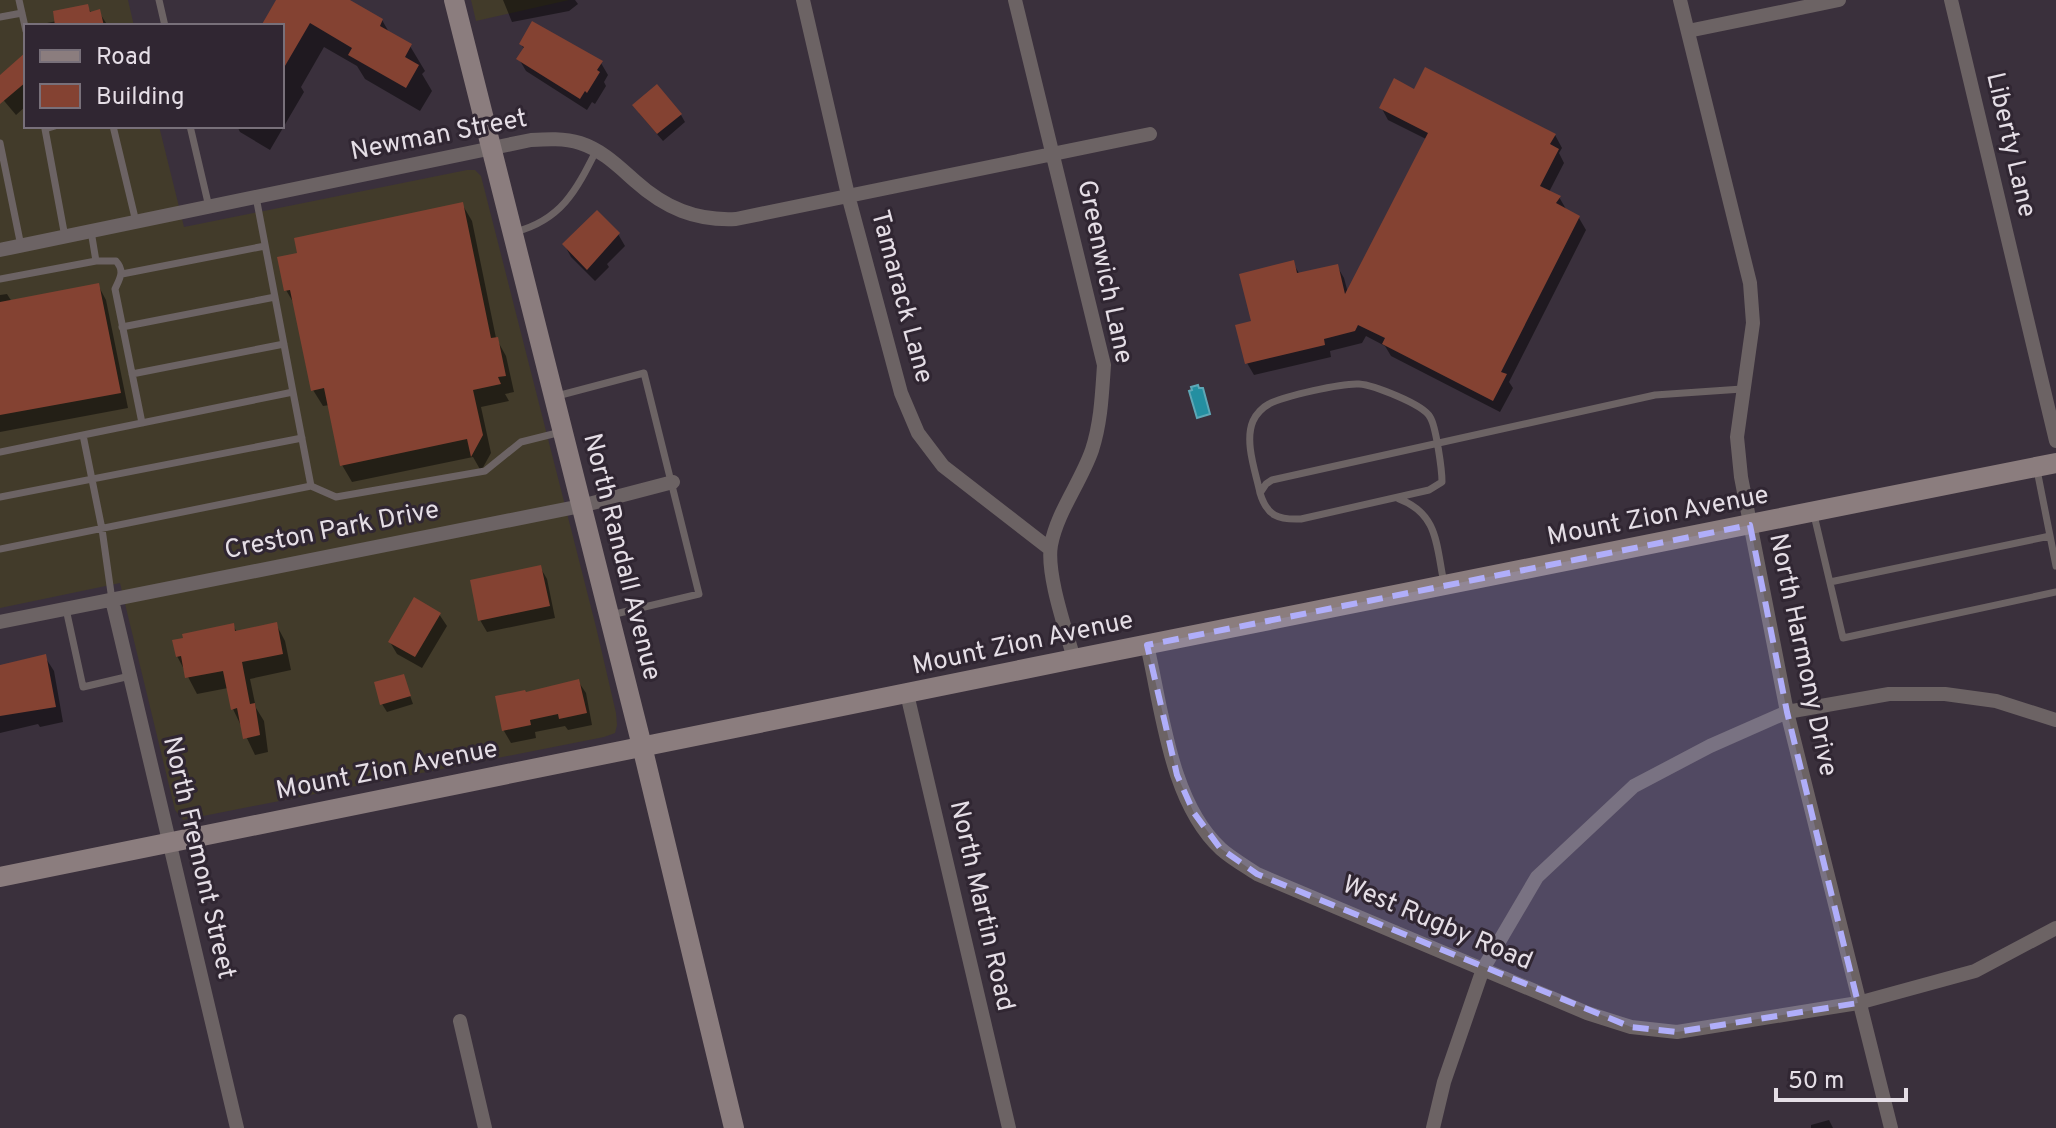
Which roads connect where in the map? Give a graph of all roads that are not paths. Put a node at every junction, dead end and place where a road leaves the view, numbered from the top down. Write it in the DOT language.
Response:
graph roads {
  1 [pos="19,0"];
  2 [pos="159,0"];
  3 [pos="454,0"];
  4 [pos="803,0"];
  5 [pos="1015,0"];
  6 [pos="1680,0"];
  7 [pos="1839,0"];
  8 [pos="1951,0"];
  9 [pos="22,13"];
  10 [pos="0,17"];
  11 [pos="24,24"];
  12 [pos="165,24"];
  13 [pos="1688,31"];
  14 [pos="45,128"];
  15 [pos="113,128"];
  16 [pos="190,128"];
  17 [pos="1150,134"];
  18 [pos="0,143"];
  19 [pos="492,148"];
  20 [pos="597,150"];
  21 [pos="1054,154"];
  22 [pos="848,195"];
  23 [pos="256,197"];
  24 [pos="209,207"];
  25 [pos="136,222"];
  26 [pos="91,231"];
  27 [pos="513,232"];
  28 [pos="65,237"];
  29 [pos="21,246"];
  30 [pos="265,246"];
  31 [pos="0,250"];
  32 [pos="96,261"];
  33 [pos="122,274"];
  34 [pos="0,279"];
  35 [pos="275,297"];
  36 [pos="122,327"];
  37 [pos="284,344"];
  38 [pos="132,374"];
  39 [pos="1742,389"];
  40 [pos="293,392"];
  41 [pos="553,397"];
  42 [pos="142,423"];
  43 [pos="562,432"];
  44 [pos="83,435"];
  45 [pos="302,438"];
  46 [pos="2056,441"];
  47 [pos="1436,442"];
  48 [pos="0,452"];
  49 [pos="2046,465"];
  50 [pos="91,479"];
  51 [pos="673,482"];
  52 [pos="311,486"];
  53 [pos="1260,493"];
  54 [pos="0,497"];
  55 [pos="1397,498"];
  56 [pos="581,506"];
  57 [pos="1814,513"];
  58 [pos="1750,525"];
  59 [pos="102,529"];
  60 [pos="2050,536"];
  61 [pos="0,549"];
  62 [pos="1050,549"];
  63 [pos="2056,566"];
  64 [pos="1830,582"];
  65 [pos="1445,586"];
  66 [pos="2056,592"];
  67 [pos="112,600"];
  68 [pos="66,609"];
  69 [pos="609,615"];
  70 [pos="0,622"];
  71 [pos="1147,645"];
  72 [pos="1074,659"];
  73 [pos="130,676"];
  74 [pos="907,694"];
  75 [pos="1787,712"];
  76 [pos="2056,720"];
  77 [pos="642,746"];
  78 [pos="169,842"];
  79 [pos="0,877"];
  80 [pos="2056,928"];
  81 [pos="1483,969"];
  82 [pos="1858,1003"];
  83 [pos="460,1021"];
  84 [pos="237,1128"];
  85 [pos="485,1128"];
  86 [pos="734,1128"];
  87 [pos="1009,1128"];
  88 [pos="1433,1128"];
  89 [pos="1891,1128"];
  1 -- 9 [label="lane"];
  2 -- 12 [label="lane"];
  3 -- 19 [label="main road, North Randall Avenue"];
  4 -- 22 [label="street, Tamarack Lane"];
  5 -- 21 [label="street, Greenwich Lane"];
  6 -- 13 [label="street, North Harmony Drive"];
  7 -- 13 [label="street"];
  8 -- 46 [label="street, Liberty Lane"];
  9 -- 10 [label="lane"];
  9 -- 11 [label="lane"];
  13 -- 39 [label="street, North Harmony Drive"];
  14 -- 28 [label="lane"];
  15 -- 25 [label="lane"];
  16 -- 24 [label="lane"];
  17 -- 21 [label="street, Newman Street"];
  18 -- 29 [label="lane"];
  19 -- 20 [label="street, Newman Street"];
  19 -- 23 [label="street, Newman Street"];
  19 -- 27 [label="main road, North Randall Avenue"];
  20 -- 22 [label="street, Newman Street"];
  20 -- 27 [label="lane"];
  21 -- 22 [label="street, Newman Street"];
  21 -- 62 [label="street, Greenwich Lane"];
  22 -- 62 [label="street, Tamarack Lane"];
  23 -- 24 [label="street, Newman Street"];
  23 -- 30 [label="lane"];
  24 -- 25 [label="street, Newman Street"];
  25 -- 26 [label="street, Newman Street"];
  26 -- 28 [label="street, Newman Street"];
  26 -- 32 [label="lane"];
  27 -- 41 [label="main road, North Randall Avenue"];
  28 -- 29 [label="street, Newman Street"];
  29 -- 31 [label="street, Newman Street"];
  30 -- 33 [label="lane"];
  30 -- 35 [label="lane"];
  32 -- 33 [label="lane"];
  32 -- 34 [label="lane"];
  33 -- 36 [label="lane"];
  35 -- 36 [label="lane"];
  35 -- 37 [label="lane"];
  36 -- 38 [label="lane"];
  37 -- 38 [label="lane"];
  37 -- 40 [label="lane"];
  38 -- 42 [label="lane"];
  39 -- 47 [label="lane"];
  39 -- 58 [label="street, North Harmony Drive"];
  40 -- 42 [label="lane"];
  40 -- 45 [label="lane"];
  41 -- 43 [label="main road, North Randall Avenue"];
  41 -- 51 [label="lane"];
  42 -- 44 [label="lane"];
  43 -- 52 [label="lane"];
  43 -- 56 [label="main road, North Randall Avenue"];
  44 -- 48 [label="lane"];
  44 -- 50 [label="lane"];
  45 -- 50 [label="lane"];
  45 -- 52 [label="lane"];
  47 -- 53 [label="lane"];
  47 -- 53 [label="lane"];
  47 -- 55 [label="lane"];
  49 -- 57 [label="main road, Mount Zion Avenue"];
  49 -- 60 [label="lane"];
  50 -- 54 [label="lane"];
  50 -- 59 [label="lane"];
  51 -- 56 [label="street, Creston Park Drive"];
  51 -- 69 [label="lane"];
  52 -- 59 [label="lane"];
  53 -- 55 [label="lane"];
  55 -- 65 [label="lane"];
  56 -- 67 [label="street, Creston Park Drive"];
  56 -- 69 [label="main road, North Randall Avenue"];
  57 -- 58 [label="main road, Mount Zion Avenue"];
  57 -- 64 [label="lane"];
  58 -- 65 [label="main road, Mount Zion Avenue"];
  58 -- 75 [label="street, North Harmony Drive"];
  59 -- 61 [label="lane"];
  59 -- 67 [label="lane"];
  60 -- 63 [label="lane"];
  60 -- 64 [label="lane"];
  62 -- 72 [label="street"];
  64 -- 66 [label="lane"];
  65 -- 71 [label="main road, Mount Zion Avenue"];
  67 -- 68 [label="street, Creston Park Drive"];
  67 -- 73 [label="street, North Fremont Street"];
  68 -- 70 [label="street, Creston Park Drive"];
  68 -- 73 [label="lane"];
  69 -- 77 [label="main road, North Randall Avenue"];
  71 -- 72 [label="main road, Mount Zion Avenue"];
  71 -- 81 [label="street, West Rugby Road"];
  72 -- 74 [label="main road, Mount Zion Avenue"];
  73 -- 78 [label="street, North Fremont Street"];
  74 -- 77 [label="main road, Mount Zion Avenue"];
  74 -- 87 [label="street, North Martin Road"];
  75 -- 76 [label="street"];
  75 -- 81 [label="street"];
  75 -- 82 [label="street, North Harmony Drive"];
  77 -- 78 [label="main road, Mount Zion Avenue"];
  77 -- 86 [label="main road, North Randall Avenue"];
  78 -- 79 [label="main road, Mount Zion Avenue"];
  78 -- 84 [label="street, North Fremont Street"];
  80 -- 82 [label="street, West Rugby Road"];
  81 -- 82 [label="street, West Rugby Road"];
  81 -- 88 [label="street"];
  82 -- 89 [label="street, North Harmony Drive"];
  83 -- 85 [label="street"];
}
